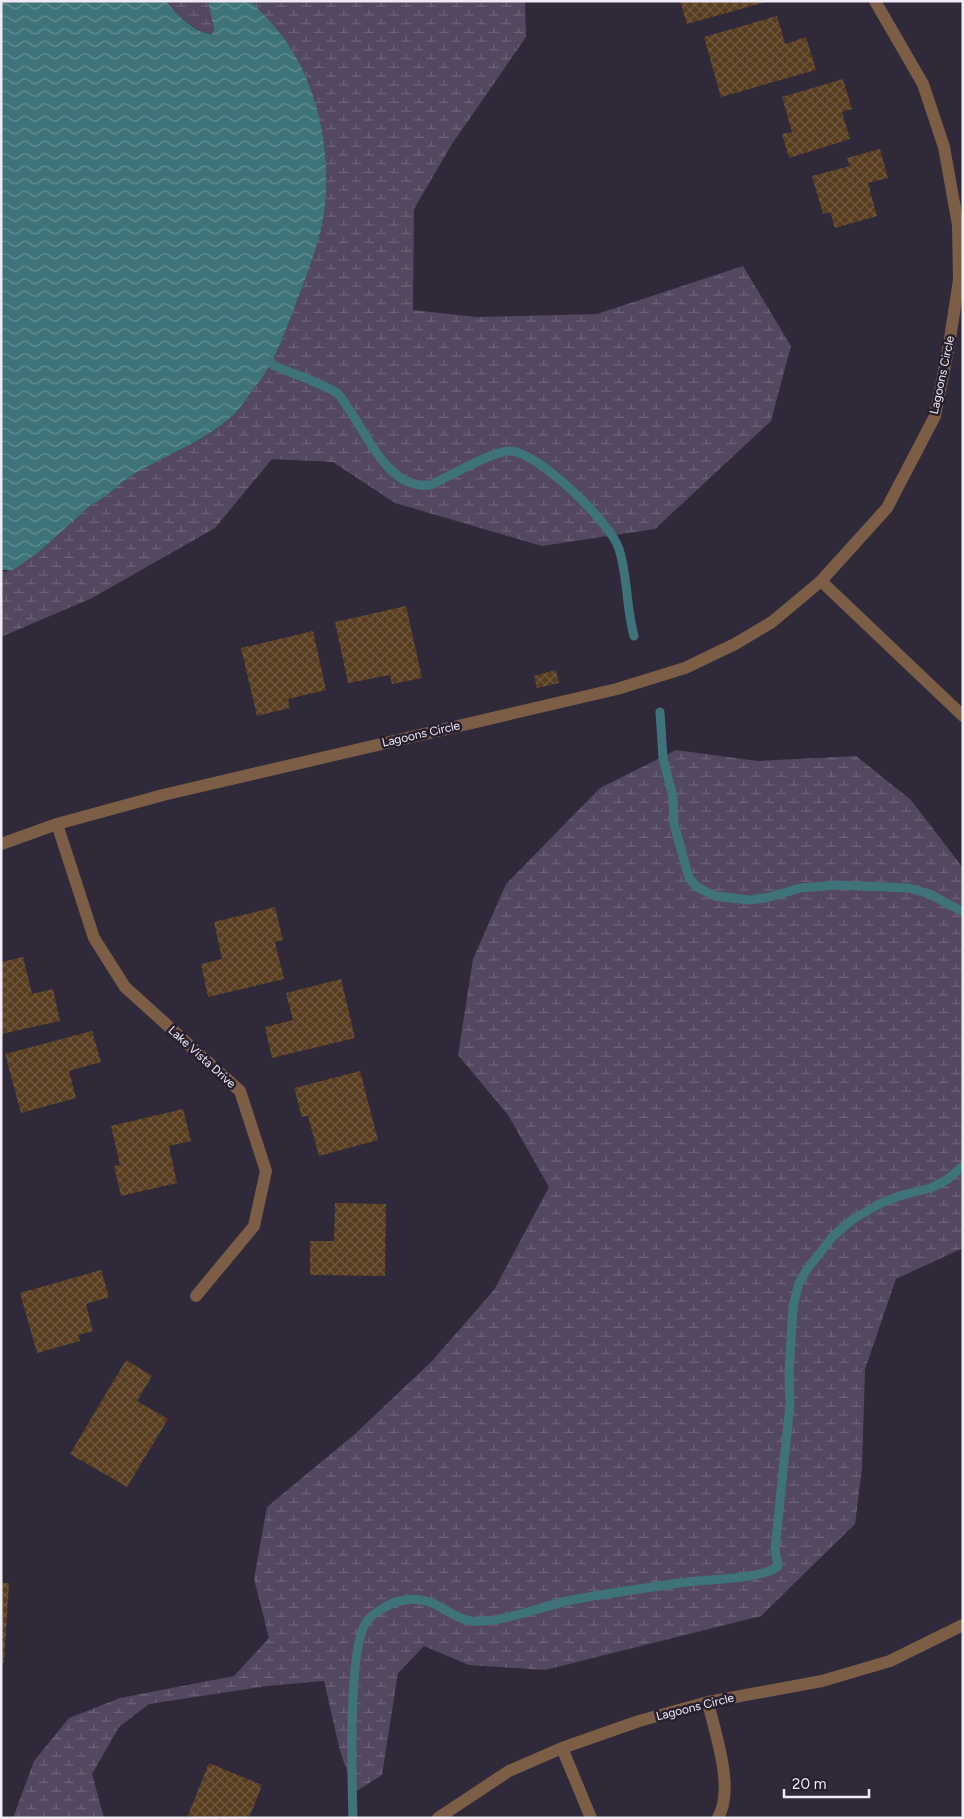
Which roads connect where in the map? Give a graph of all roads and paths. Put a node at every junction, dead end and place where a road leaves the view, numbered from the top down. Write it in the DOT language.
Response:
graph roads {
  1 [pos="875,1"];
  2 [pos="960,224"];
  3 [pos="821,581"];
  4 [pos="963,716"];
  5 [pos="57,824"];
  6 [pos="1,844"];
  7 [pos="196,1296"];
  8 [pos="963,1625"];
  9 [pos="708,1702"];
  10 [pos="562,1748"];
  11 [pos="438,1818"];
  12 [pos="591,1818"];
  13 [pos="718,1818"];
  1 -- 2 [label="street, Lagoons Circle"];
  2 -- 3 [label="street, Lagoons Circle"];
  3 -- 4 [label="street"];
  3 -- 5 [label="street, Lagoons Circle"];
  5 -- 6 [label="street, Lagoons Circle"];
  5 -- 7 [label="street, Lake Vista Drive"];
  8 -- 9 [label="street, Lagoons Circle"];
  9 -- 10 [label="street, Lagoons Circle"];
  9 -- 13 [label="street"];
  10 -- 11 [label="street, Lagoons Circle"];
  10 -- 12 [label="street"];
}
